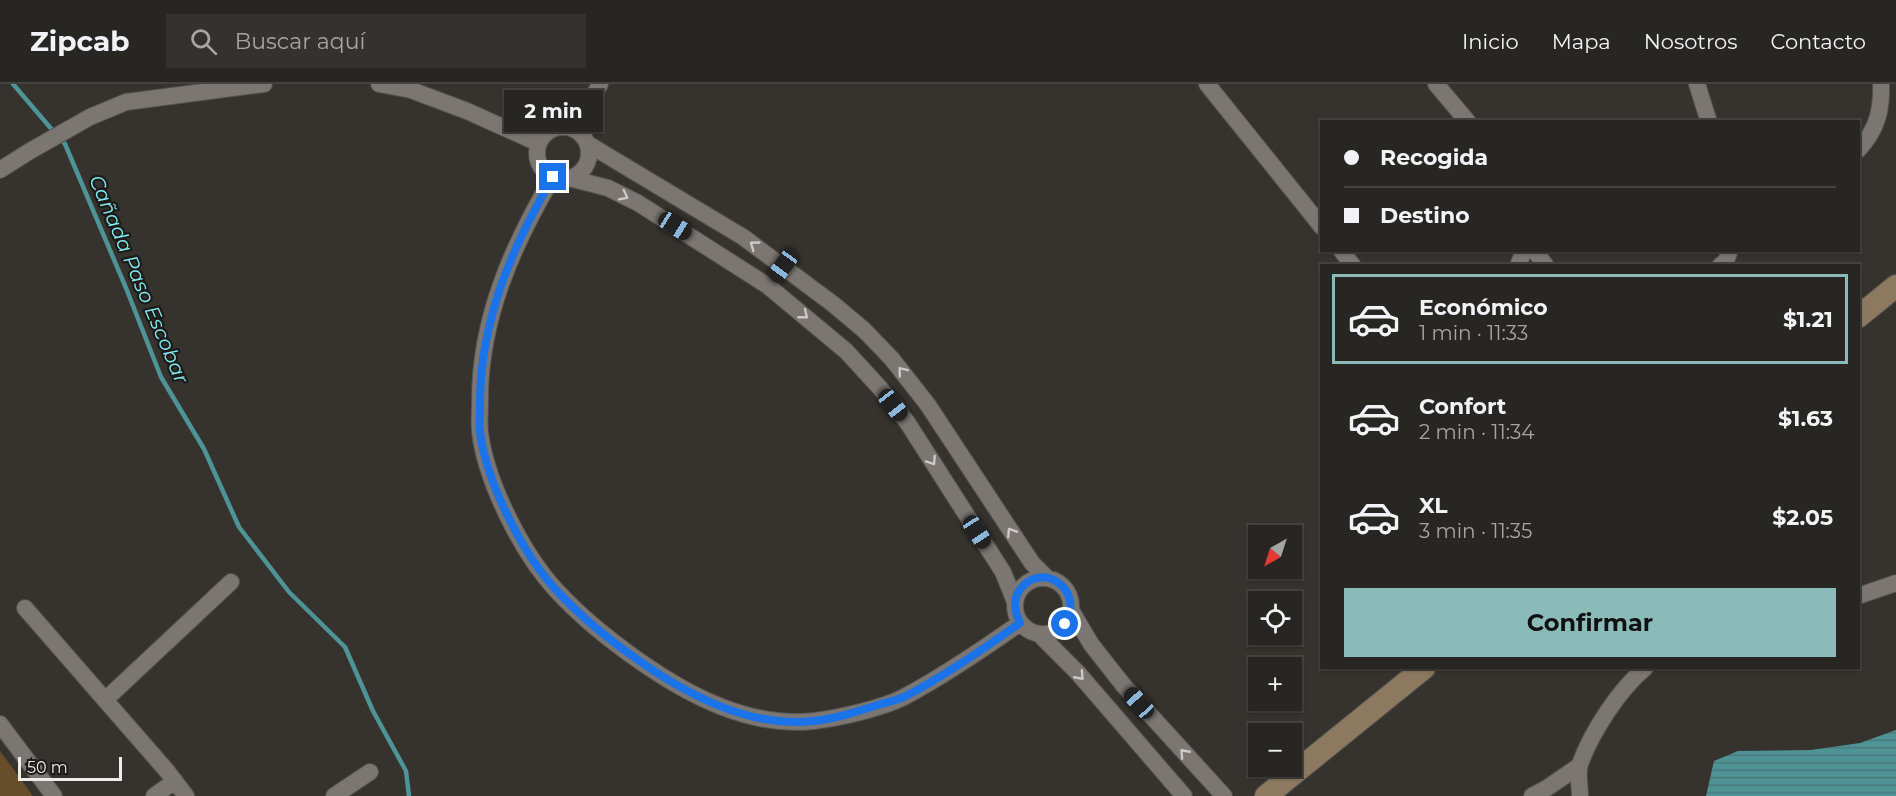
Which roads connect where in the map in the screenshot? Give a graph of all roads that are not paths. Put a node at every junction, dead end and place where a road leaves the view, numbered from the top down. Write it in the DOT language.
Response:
graph roads {
  1 [pos="264,84"];
  2 [pos="379,84"];
  3 [pos="600,84"];
  4 [pos="1207,84"];
  5 [pos="1436,84"];
  6 [pos="1697,84"];
  7 [pos="1881,84"];
  8 [pos="1466,120"];
  9 [pos="1707,120"];
  10 [pos="575,130"];
  11 [pos="538,143"];
  12 [pos="588,144"];
  13 [pos="1860,148"];
  14 [pos="0,170"];
  15 [pos="561,178"];
  16 [pos="1320,225"];
  17 [pos="783,266"];
  18 [pos="768,286"];
  19 [pos="1896,286"];
  20 [pos="1860,315"];
  21 [pos="928,405"];
  22 [pos="907,422"];
  23 [pos="1047,578"];
  24 [pos="231,582"];
  25 [pos="1896,583"];
  26 [pos="1860,595"];
  27 [pos="1015,602"];
  28 [pos="25,608"];
  29 [pos="1071,610"];
  30 [pos="1020,623"];
  31 [pos="1039,634"];
  32 [pos="1423,669"];
  33 [pos="1644,669"];
  34 [pos="105,700"];
  35 [pos="0,724"];
  36 [pos="1579,766"];
  37 [pos="370,772"];
  38 [pos="175,781"];
  39 [pos="54,796"];
  40 [pos="154,796"];
  41 [pos="186,796"];
  42 [pos="334,796"];
  43 [pos="1184,796"];
  44 [pos="1224,796"];
  45 [pos="1266,796"];
  46 [pos="1532,796"];
  47 [pos="1580,796"];
  1 -- 14 [label="street"];
  2 -- 11 [label="street"];
  3 -- 10 [label="street"];
  4 -- 16 [label="street"];
  5 -- 8 [label="street"];
  6 -- 9 [label="street"];
  7 -- 13 [label="street"];
  10 -- 11 [label="street"];
  10 -- 12 [label="street"];
  11 -- 15 [label="street"];
  12 -- 15 [label="street"];
  17 -- 12 [label="street, one-way"];
  15 -- 18 [label="street, one-way"];
  15 -- 30 [label="street"];
  17 -- 18 [label="street"];
  21 -- 17 [label="street, one-way"];
  18 -- 22 [label="street, one-way"];
  19 -- 20 [label="street"];
  21 -- 22 [label="street"];
  23 -- 21 [label="street, one-way"];
  22 -- 27 [label="street, one-way"];
  23 -- 27 [label="street"];
  23 -- 29 [label="street"];
  24 -- 34 [label="street"];
  25 -- 26 [label="street"];
  27 -- 30 [label="street"];
  28 -- 34 [label="street"];
  29 -- 31 [label="street"];
  44 -- 29 [label="street, one-way"];
  30 -- 31 [label="street"];
  31 -- 43 [label="street, one-way"];
  32 -- 45 [label="street"];
  33 -- 36 [label="street"];
  34 -- 38 [label="street"];
  35 -- 39 [label="street"];
  36 -- 46 [label="street"];
  36 -- 47 [label="street"];
  37 -- 42 [label="street"];
  38 -- 40 [label="street"];
  38 -- 41 [label="street"];
}
